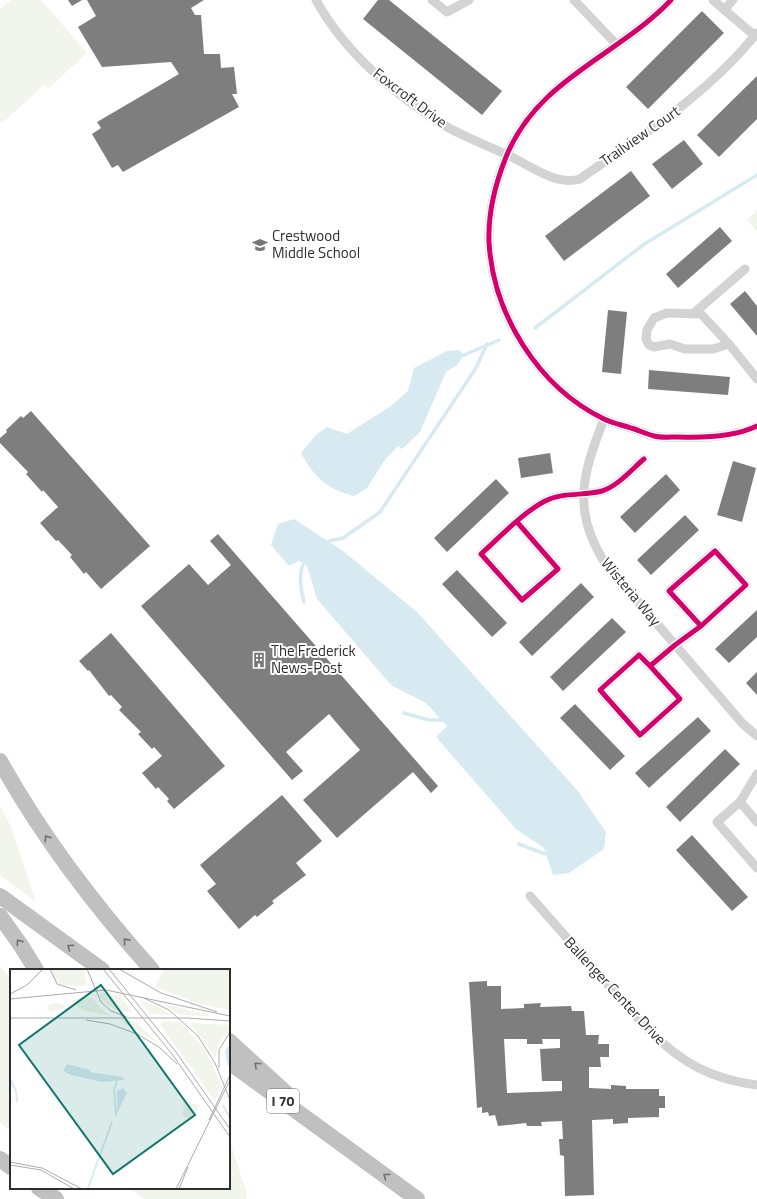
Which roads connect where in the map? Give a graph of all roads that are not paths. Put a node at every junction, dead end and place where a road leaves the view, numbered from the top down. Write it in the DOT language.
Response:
graph roads {
  1 [pos="316,0"];
  2 [pos="432,0"];
  3 [pos="470,0"];
  4 [pos="574,0"];
  5 [pos="671,0"];
  6 [pos="713,0"];
  7 [pos="733,0"];
  8 [pos="724,10"];
  9 [pos="756,35"];
  10 [pos="617,45"];
  11 [pos="507,155"];
  12 [pos="745,269"];
  13 [pos="694,313"];
  14 [pos="729,344"];
  15 [pos="757,378"];
  16 [pos="604,419"];
  17 [pos="757,426"];
  18 [pos="644,459"];
  19 [pos="583,494"];
  20 [pos="517,522"];
  21 [pos="701,626"];
  22 [pos="675,645"];
  23 [pos="650,666"];
  24 [pos="757,736"];
  25 [pos="0,761"];
  26 [pos="757,774"];
  27 [pos="740,802"];
  28 [pos="757,822"];
  29 [pos="757,868"];
  30 [pos="0,896"];
  31 [pos="530,896"];
  32 [pos="0,916"];
  33 [pos="35,969"];
  34 [pos="101,969"];
  35 [pos="151,969"];
  36 [pos="230,1042"];
  37 [pos="230,1063"];
  38 [pos="757,1085"];
  39 [pos="336,1140"];
  40 [pos="0,1159"];
  41 [pos="10,1166"];
  42 [pos="41,1189"];
  43 [pos="64,1189"];
  44 [pos="56,1199"];
  45 [pos="62,1199"];
  46 [pos="417,1199"];
  1 -- 11 [label="street, Foxcroft Drive"];
  2 -- 3 [label="street"];
  4 -- 10 [label="street"];
  5 -- 10 [label="street"];
  6 -- 8 [label="street, Trailview Court"];
  7 -- 8 [label="street"];
  8 -- 9 [label="street, Trailview Court"];
  9 -- 11 [label="street, Trailview Court"];
  10 -- 11 [label="street"];
  11 -- 16 [label="street"];
  12 -- 13 [label="street"];
  13 -- 14 [label="street"];
  13 -- 14 [label="street"];
  14 -- 15 [label="street"];
  16 -- 17 [label="street"];
  16 -- 19 [label="street, Wisteria Way"];
  18 -- 19 [label="street"];
  19 -- 20 [label="street"];
  19 -- 22 [label="street, Wisteria Way"];
  20 -- 20 [label="street"];
  21 -- 21 [label="street"];
  21 -- 22 [label="street"];
  22 -- 23 [label="street"];
  22 -- 24 [label="street, Wisteria Way"];
  23 -- 23 [label="street"];
  35 -- 25 [label="highway, one-way"];
  26 -- 27 [label="street"];
  27 -- 28 [label="street"];
  27 -- 29 [label="street"];
  34 -- 30 [label="highway, one-way"];
  31 -- 38 [label="street, Ballenger Center Drive"];
  33 -- 32 [label="highway, one-way"];
  39 -- 36 [label="highway, one-way"];
  37 -- 39 [label="highway, I 70"];
  46 -- 39 [label="highway, I 70, one-way"];
  40 -- 41 [label="highway"];
  42 -- 44 [label="highway"];
  43 -- 45 [label="highway"];
}
